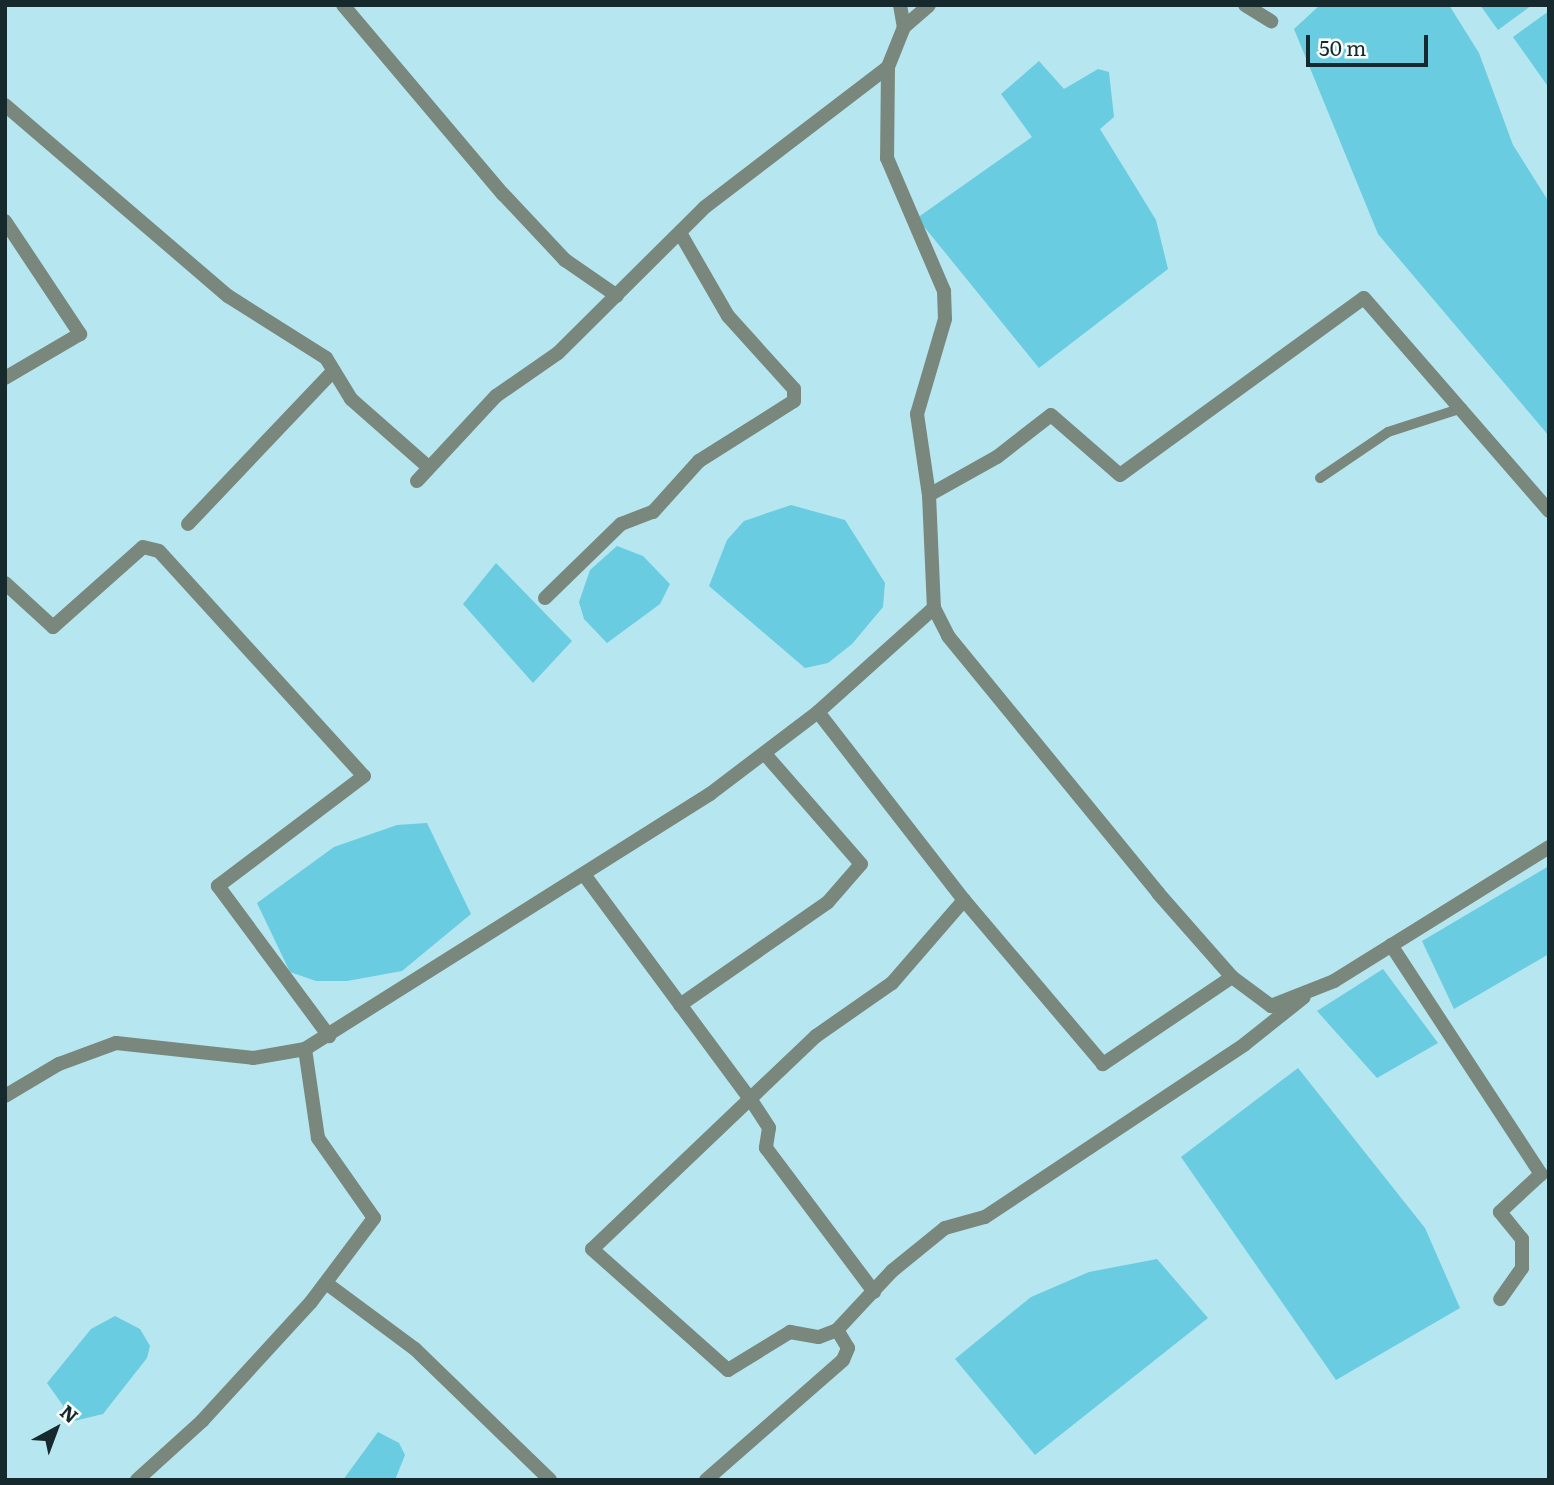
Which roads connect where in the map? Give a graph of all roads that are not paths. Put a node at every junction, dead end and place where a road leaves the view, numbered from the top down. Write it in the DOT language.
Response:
graph roads {
  1 [pos="343,5"];
  2 [pos="900,5"];
  3 [pos="929,5"];
  4 [pos="1245,5"];
  5 [pos="1271,21"];
  6 [pos="904,27"];
  7 [pos="888,68"];
  8 [pos="5,105"];
  9 [pos="5,221"];
  10 [pos="680,233"];
  11 [pos="617,296"];
  12 [pos="333,371"];
  13 [pos="5,378"];
  14 [pos="1462,408"];
  15 [pos="428,467"];
  16 [pos="1320,478"];
  17 [pos="417,481"];
  18 [pos="929,495"];
  19 [pos="1549,510"];
  20 [pos="188,524"];
  21 [pos="5,583"];
  22 [pos="545,598"];
  23 [pos="934,608"];
  24 [pos="818,712"];
  25 [pos="766,755"];
  26 [pos="1549,847"];
  27 [pos="585,876"];
  28 [pos="964,900"];
  29 [pos="1391,945"];
  30 [pos="1232,977"];
  31 [pos="1304,997"];
  32 [pos="680,1005"];
  33 [pos="329,1037"];
  34 [pos="305,1049"];
  35 [pos="5,1096"];
  36 [pos="751,1100"];
  37 [pos="326,1283"];
  38 [pos="874,1292"];
  39 [pos="1500,1299"];
  40 [pos="837,1330"];
  41 [pos="137,1480"];
  42 [pos="550,1480"];
  43 [pos="706,1480"];
  1 -- 11 [label="street"];
  2 -- 6 [label="street"];
  3 -- 6 [label="street"];
  4 -- 5 [label="street"];
  6 -- 7 [label="street"];
  7 -- 10 [label="street"];
  7 -- 18 [label="street"];
  8 -- 12 [label="street"];
  9 -- 13 [label="street"];
  10 -- 11 [label="street"];
  10 -- 22 [label="street"];
  11 -- 15 [label="street"];
  12 -- 15 [label="street"];
  12 -- 20 [label="street"];
  14 -- 16 [label="lane"];
  14 -- 18 [label="street"];
  14 -- 19 [label="street"];
  15 -- 17 [label="street"];
  18 -- 23 [label="street"];
  21 -- 33 [label="street"];
  23 -- 24 [label="street"];
  23 -- 30 [label="street"];
  24 -- 25 [label="street"];
  24 -- 28 [label="street"];
  25 -- 27 [label="street"];
  25 -- 32 [label="street"];
  26 -- 29 [label="street"];
  27 -- 32 [label="street"];
  27 -- 33 [label="street"];
  28 -- 30 [label="street"];
  28 -- 36 [label="street"];
  29 -- 31 [label="street"];
  29 -- 39 [label="street"];
  30 -- 31 [label="street"];
  31 -- 38 [label="street"];
  32 -- 36 [label="street"];
  33 -- 34 [label="street"];
  34 -- 35 [label="street"];
  34 -- 37 [label="street"];
  36 -- 38 [label="street"];
  36 -- 40 [label="street"];
  37 -- 41 [label="street"];
  37 -- 42 [label="street"];
  38 -- 40 [label="street"];
  40 -- 43 [label="street"];
}
